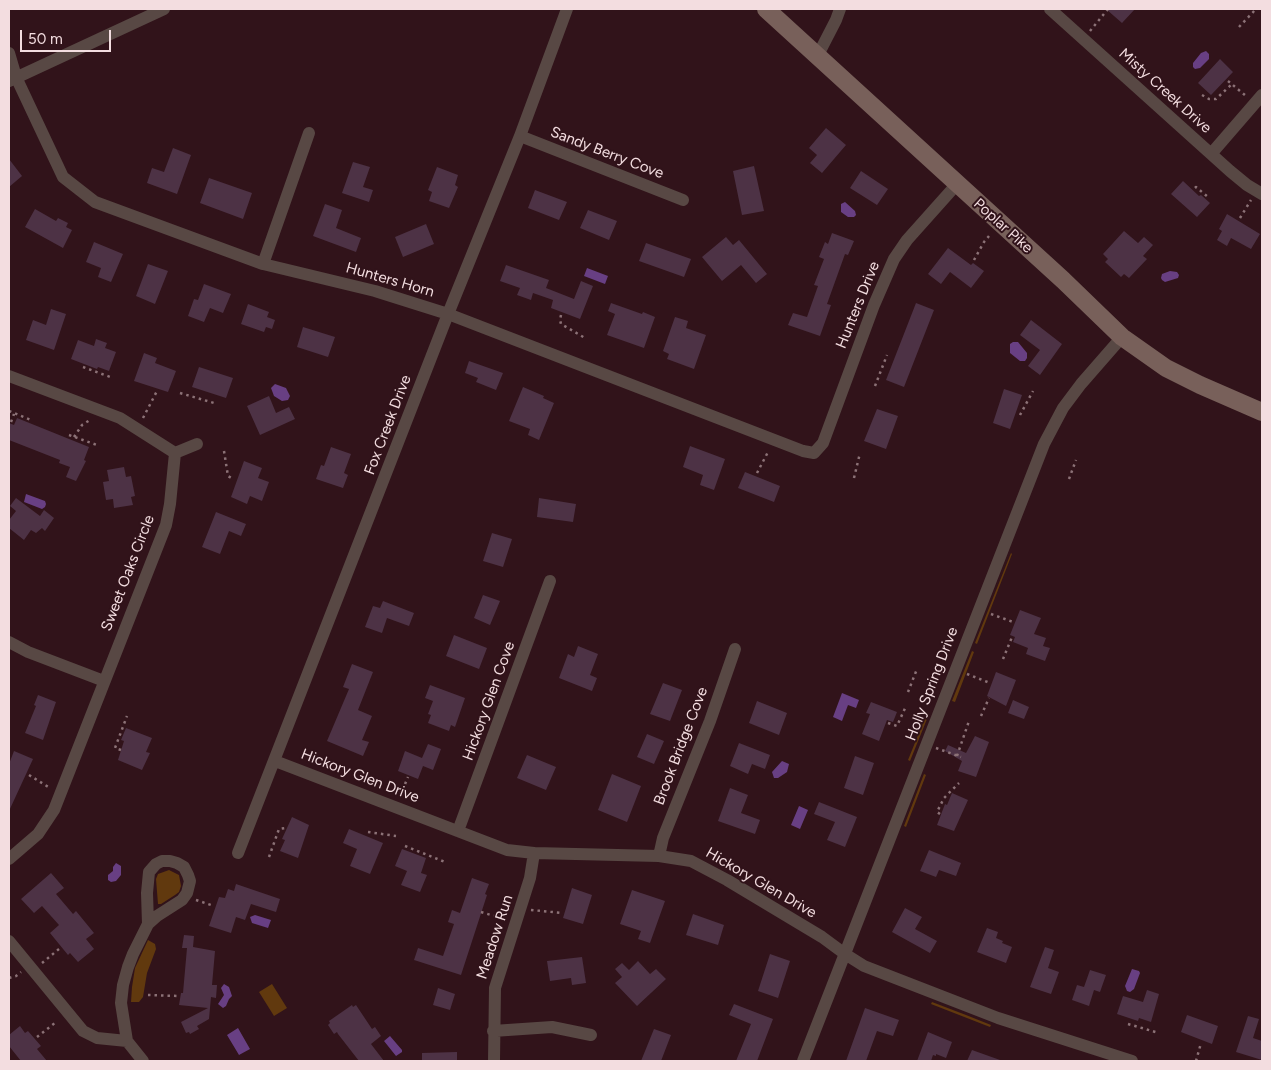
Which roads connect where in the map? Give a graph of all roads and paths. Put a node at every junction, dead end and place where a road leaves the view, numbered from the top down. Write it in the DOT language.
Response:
graph roads {
  1 [pos="164,9"];
  2 [pos="567,9"];
  3 [pos="766,9"];
  4 [pos="840,9"];
  5 [pos="1050,9"];
  6 [pos="1108,9"];
  7 [pos="1256,9"];
  8 [pos="1239,27"];
  9 [pos="1089,31"];
  10 [pos="9,53"];
  11 [pos="818,55"];
  12 [pos="12,79"];
  13 [pos="1228,81"];
  14 [pos="1232,84"];
  15 [pos="1202,95"];
  16 [pos="1262,95"];
  17 [pos="1248,98"];
  18 [pos="308,133"];
  19 [pos="520,136"];
  20 [pos="1211,154"];
  21 [pos="957,184"];
  22 [pos="1195,188"];
  23 [pos="1257,196"];
  24 [pos="1208,197"];
  25 [pos="682,200"];
  26 [pos="1240,218"];
  27 [pos="989,236"];
  28 [pos="974,260"];
  29 [pos="263,264"];
  30 [pos="448,314"];
  31 [pos="562,315"];
  32 [pos="1122,337"];
  33 [pos="586,338"];
  34 [pos="887,355"];
  35 [pos="83,367"];
  36 [pos="9,376"];
  37 [pos="113,378"];
  38 [pos="875,386"];
  39 [pos="1033,390"];
  40 [pos="157,391"];
  41 [pos="180,393"];
  42 [pos="214,403"];
  43 [pos="9,411"];
  44 [pos="1262,412"];
  45 [pos="14,413"];
  46 [pos="1020,415"];
  47 [pos="142,420"];
  48 [pos="96,421"];
  49 [pos="11,422"];
  50 [pos="30,422"];
  51 [pos="69,435"];
  52 [pos="74,437"];
  53 [pos="197,444"];
  54 [pos="97,446"];
  55 [pos="770,448"];
  56 [pos="224,451"];
  57 [pos="176,453"];
  58 [pos="814,453"];
  59 [pos="860,453"];
  60 [pos="1076,460"];
  61 [pos="757,472"];
  62 [pos="854,478"];
  63 [pos="1069,479"];
  64 [pos="233,480"];
  65 [pos="550,582"];
  66 [pos="991,614"];
  67 [pos="1014,622"];
  68 [pos="1012,637"];
  69 [pos="9,642"];
  70 [pos="735,649"];
  71 [pos="1003,659"];
  72 [pos="917,669"];
  73 [pos="967,674"];
  74 [pos="104,681"];
  75 [pos="990,683"];
  76 [pos="908,692"];
  77 [pos="988,698"];
  78 [pos="906,706"];
  79 [pos="127,716"];
  80 [pos="981,716"];
  81 [pos="969,721"];
  82 [pos="888,724"];
  83 [pos="935,747"];
  84 [pos="121,750"];
  85 [pos="957,756"];
  86 [pos="961,757"];
  87 [pos="275,761"];
  88 [pos="28,775"];
  89 [pos="408,777"];
  90 [pos="959,784"];
  91 [pos="53,789"];
  92 [pos="399,799"];
  93 [pos="940,814"];
  94 [pos="286,828"];
  95 [pos="458,831"];
  96 [pos="368,832"];
  97 [pos="396,836"];
  98 [pos="405,846"];
  99 [pos="238,853"];
  100 [pos="534,854"];
  101 [pos="659,856"];
  102 [pos="269,857"];
  103 [pos="9,859"];
  104 [pos="445,862"];
  105 [pos="194,899"];
  106 [pos="214,906"];
  107 [pos="531,910"];
  108 [pos="482,912"];
  109 [pos="562,913"];
  110 [pos="509,921"];
  111 [pos="148,924"];
  112 [pos="9,941"];
  113 [pos="59,950"];
  114 [pos="845,954"];
  115 [pos="40,965"];
  116 [pos="22,971"];
  117 [pos="9,978"];
  118 [pos="148,995"];
  119 [pos="178,996"];
  120 [pos="56,1022"];
  121 [pos="1128,1024"];
  122 [pos="494,1031"];
  123 [pos="1159,1033"];
  124 [pos="591,1035"];
  125 [pos="38,1038"];
  126 [pos="127,1041"];
  127 [pos="1201,1043"];
  128 [pos="1114,1058"];
  129 [pos="142,1061"];
  130 [pos="494,1061"];
  131 [pos="803,1061"];
  132 [pos="1132,1061"];
  133 [pos="1196,1061"];
  1 -- 12 [label="street"];
  2 -- 19 [label="street, Fox Creek Drive"];
  3 -- 11 [label="main road, Poplar Pike"];
  4 -- 11 [label="street"];
  5 -- 20 [label="street, Misty Creek Drive"];
  6 -- 9 [label="path"];
  7 -- 8 [label="path"];
  10 -- 12 [label="street, Hunters Horn"];
  11 -- 21 [label="main road, Poplar Pike"];
  12 -- 29 [label="street, Hunters Horn"];
  13 -- 14 [label="path"];
  14 -- 15 [label="path"];
  14 -- 17 [label="path"];
  16 -- 20 [label="street"];
  18 -- 29 [label="street"];
  19 -- 25 [label="street, Sandy Berry Cove"];
  19 -- 30 [label="street, Fox Creek Drive"];
  20 -- 23 [label="street, Misty Creek Drive"];
  21 -- 32 [label="main road, Poplar Pike"];
  21 -- 58 [label="street, Hunters Drive"];
  22 -- 24 [label="path"];
  23 -- 26 [label="path"];
  27 -- 28 [label="path"];
  29 -- 30 [label="street, Hunters Horn"];
  30 -- 58 [label="street, Hunters Horn"];
  30 -- 87 [label="street, Fox Creek Drive"];
  31 -- 33 [label="path"];
  32 -- 44 [label="main road, Poplar Pike"];
  32 -- 114 [label="street, Holly Spring Drive"];
  34 -- 38 [label="path"];
  35 -- 37 [label="path"];
  36 -- 57 [label="street"];
  39 -- 46 [label="path"];
  40 -- 47 [label="path"];
  41 -- 42 [label="path"];
  43 -- 45 [label="path"];
  45 -- 49 [label="path"];
  45 -- 50 [label="path"];
  48 -- 52 [label="path"];
  51 -- 52 [label="path"];
  52 -- 54 [label="path"];
  53 -- 57 [label="street"];
  55 -- 61 [label="path"];
  56 -- 64 [label="path"];
  57 -- 74 [label="street, Sweet Oaks Circle"];
  59 -- 62 [label="path"];
  60 -- 63 [label="path"];
  65 -- 95 [label="street, Hickory Glen Cove"];
  66 -- 67 [label="path"];
  68 -- 71 [label="path"];
  69 -- 74 [label="street"];
  70 -- 101 [label="street, Brook Bridge Cove"];
  72 -- 76 [label="path"];
  73 -- 75 [label="path"];
  74 -- 103 [label="street, Sweet Oaks Circle"];
  77 -- 80 [label="path"];
  78 -- 82 [label="path"];
  79 -- 84 [label="path"];
  81 -- 85 [label="path"];
  83 -- 85 [label="path"];
  85 -- 86 [label="path"];
  87 -- 95 [label="street, Hickory Glen Drive"];
  87 -- 99 [label="street, Fox Creek Drive"];
  88 -- 91 [label="path"];
  89 -- 92 [label="path"];
  90 -- 93 [label="path"];
  94 -- 102 [label="path"];
  95 -- 100 [label="street, Hickory Glen Drive"];
  96 -- 97 [label="path"];
  98 -- 104 [label="path"];
  100 -- 101 [label="street, Hickory Glen Drive"];
  100 -- 122 [label="street, Meadow Run"];
  101 -- 114 [label="street, Hickory Glen Drive"];
  105 -- 106 [label="path"];
  107 -- 109 [label="path"];
  108 -- 110 [label="path"];
  111 -- 111 [label="street"];
  111 -- 126 [label="street"];
  112 -- 126 [label="street"];
  113 -- 115 [label="path"];
  114 -- 128 [label="street, Hickory Glen Drive"];
  114 -- 131 [label="street, Holly Spring Drive"];
  116 -- 117 [label="path"];
  118 -- 119 [label="path"];
  120 -- 125 [label="path"];
  121 -- 123 [label="path"];
  122 -- 124 [label="street"];
  122 -- 130 [label="street, Meadow Run"];
  126 -- 129 [label="street"];
  127 -- 133 [label="path"];
  128 -- 132 [label="street, Hickory Glen Drive"];
}
